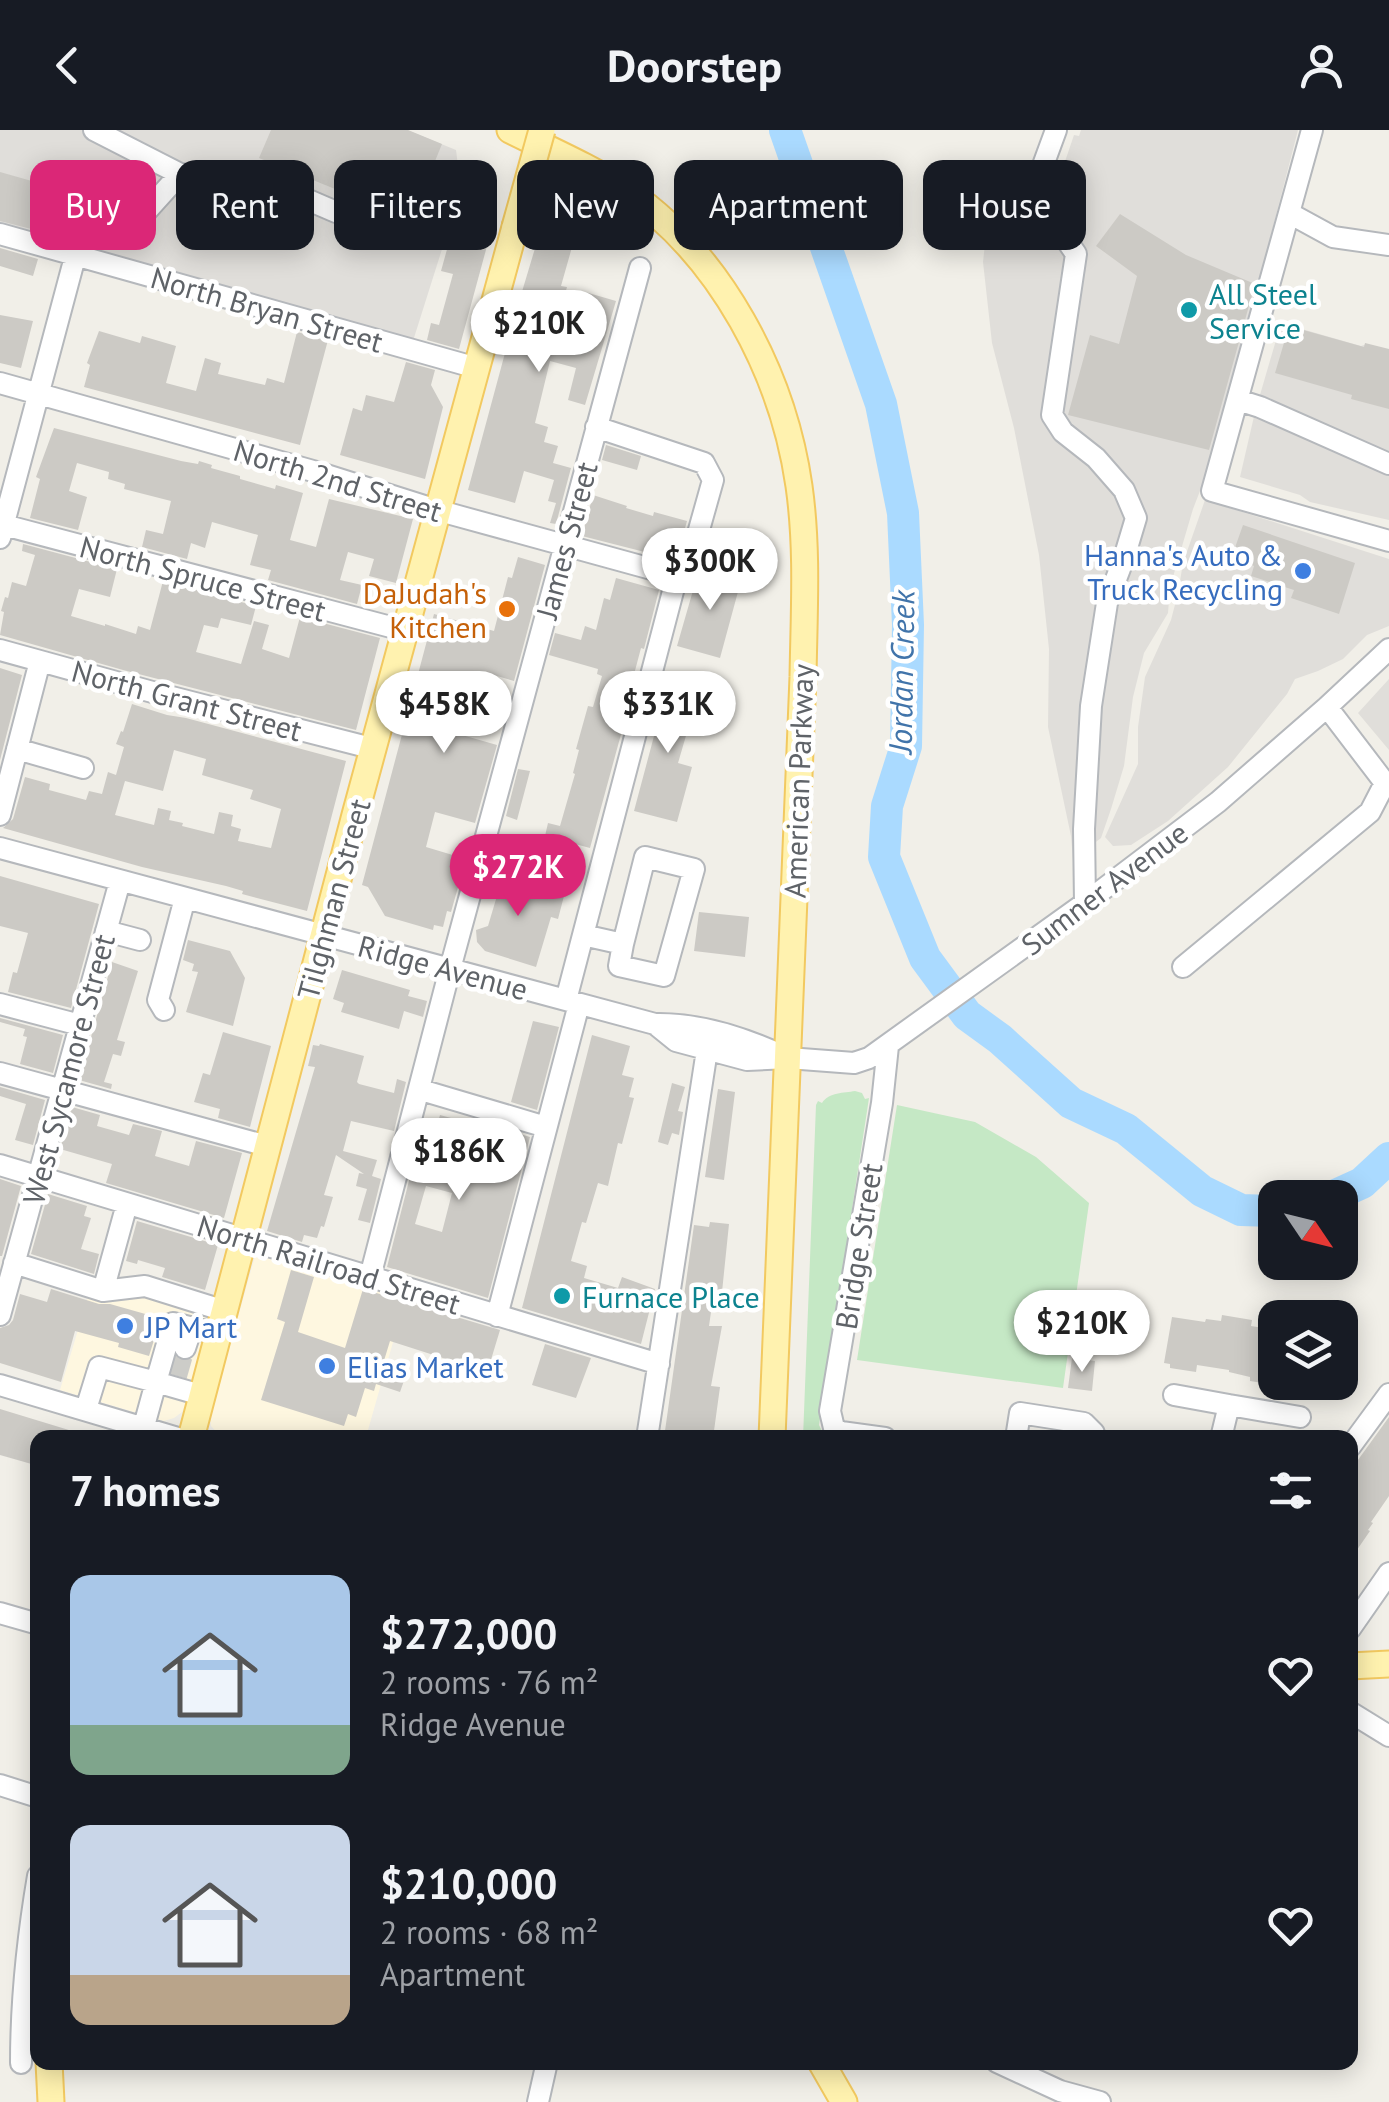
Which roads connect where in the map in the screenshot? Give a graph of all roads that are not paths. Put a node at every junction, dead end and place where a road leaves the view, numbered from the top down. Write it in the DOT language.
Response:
graph roads {
  1 [pos="94,130"];
  2 [pos="510,130"];
  3 [pos="542,130"];
  4 [pos="1312,130"];
  5 [pos="1056,131"];
  6 [pos="176,172"];
  7 [pos="176,178"];
  8 [pos="1289,213"];
  9 [pos="0,234"];
  10 [pos="1389,245"];
  11 [pos="76,256"];
  12 [pos="640,268"];
  13 [pos="476,368"];
  14 [pos="0,383"];
  15 [pos="39,394"];
  16 [pos="1238,400"];
  17 [pos="596,426"];
  18 [pos="1389,464"];
  19 [pos="440,511"];
  20 [pos="1,529"];
  21 [pos="1389,541"];
  22 [pos="564,546"];
  23 [pos="677,576"];
  24 [pos="406,631"];
  25 [pos="1389,648"];
  26 [pos="0,650"];
  27 [pos="40,662"];
  28 [pos="1327,707"];
  29 [pos="17,749"];
  30 [pos="374,749"];
  31 [pos="83,768"];
  32 [pos="0,815"];
  33 [pos="0,848"];
  34 [pos="120,881"];
  35 [pos="185,898"];
  36 [pos="1085,904"];
  37 [pos="106,932"];
  38 [pos="325,936"];
  39 [pos="583,936"];
  40 [pos="140,940"];
  41 [pos="623,944"];
  42 [pos="1184,967"];
  43 [pos="450,969"];
  44 [pos="573,1002"];
  45 [pos="0,1004"];
  46 [pos="164,1010"];
  47 [pos="655,1024"];
  48 [pos="80,1025"];
  49 [pos="888,1046"];
  50 [pos="708,1050"];
  51 [pos="788,1058"];
  52 [pos="0,1074"];
  53 [pos="62,1090"];
  54 [pos="421,1090"];
  55 [pos="546,1127"];
  56 [pos="267,1146"];
  57 [pos="0,1164"];
  58 [pos="38,1176"];
  59 [pos="127,1204"];
  60 [pos="243,1237"];
  61 [pos="9,1267"];
  62 [pos="370,1277"];
  63 [pos="103,1290"];
  64 [pos="0,1315"];
  65 [pos="497,1316"];
  66 [pos="221,1323"];
  67 [pos="659,1364"];
  68 [pos="169,1382"];
  69 [pos="0,1385"];
  70 [pos="1389,1394"];
  71 [pos="202,1395"];
  72 [pos="1174,1395"];
  73 [pos="1229,1405"];
  74 [pos="86,1409"];
  75 [pos="1300,1416"];
  76 [pos="144,1426"];
  77 [pos="155,1430"];
  78 [pos="193,1430"];
  79 [pos="649,1430"];
  80 [pos="772,1430"];
  81 [pos="843,1430"];
  82 [pos="1017,1430"];
  83 [pos="1091,1430"];
  84 [pos="1223,1430"];
  85 [pos="1358,1437"];
  86 [pos="1389,1573"];
  87 [pos="0,1612"];
  88 [pos="1358,1618"];
  89 [pos="30,1621"];
  90 [pos="1389,1664"];
  91 [pos="1358,1666"];
  92 [pos="1358,1717"];
  93 [pos="1389,1736"];
  94 [pos="0,1785"];
  95 [pos="30,1794"];
  96 [pos="30,1932"];
  97 [pos="20,2062"];
  98 [pos="49,2070"];
  99 [pos="545,2070"];
  100 [pos="825,2070"];
  101 [pos="1014,2070"];
  102 [pos="50,2102"];
  103 [pos="538,2102"];
  104 [pos="844,2102"];
  105 [pos="1100,2102"];
  1 -- 6 [label="street"];
  2 -- 51 [label="main road, American Parkway"];
  3 -- 13 [label="main road, Tilghman Street, bridge"];
  4 -- 8 [label="street"];
  5 -- 36 [label="street"];
  7 -- 11 [label="street"];
  8 -- 10 [label="street"];
  8 -- 16 [label="street"];
  9 -- 11 [label="street, North Bryan Street"];
  11 -- 13 [label="street, North Bryan Street"];
  11 -- 15 [label="street"];
  12 -- 17 [label="street, James Street"];
  13 -- 19 [label="main road, Tilghman Street"];
  14 -- 15 [label="street, North 2nd Street"];
  15 -- 19 [label="street, North 2nd Street"];
  15 -- 20 [label="street"];
  16 -- 18 [label="street"];
  16 -- 21 [label="street"];
  17 -- 22 [label="street, James Street"];
  17 -- 23 [label="street"];
  19 -- 22 [label="street, North 2nd Street"];
  19 -- 24 [label="main road, Tilghman Street"];
  20 -- 24 [label="street, North Spruce Street"];
  22 -- 23 [label="street, North 2nd Street"];
  22 -- 43 [label="street, James Street"];
  23 -- 39 [label="street"];
  24 -- 30 [label="main road, Tilghman Street"];
  25 -- 28 [label="street, Sumner Avenue"];
  26 -- 27 [label="street, North Grant Street"];
  27 -- 29 [label="street"];
  27 -- 30 [label="street, North Grant Street"];
  28 -- 36 [label="street, Sumner Avenue"];
  28 -- 42 [label="street"];
  29 -- 31 [label="street"];
  29 -- 32 [label="street"];
  30 -- 38 [label="main road, Tilghman Street"];
  33 -- 34 [label="street, Ridge Avenue"];
  34 -- 35 [label="street, Ridge Avenue"];
  34 -- 37 [label="street, West Sycamore Street"];
  35 -- 38 [label="street, Ridge Avenue"];
  35 -- 46 [label="street"];
  36 -- 49 [label="street, Sumner Avenue"];
  37 -- 40 [label="street"];
  37 -- 48 [label="street, West Sycamore Street"];
  38 -- 43 [label="street, Ridge Avenue"];
  38 -- 56 [label="main road, Tilghman Street"];
  39 -- 41 [label="street"];
  39 -- 44 [label="street"];
  41 -- 41 [label="street"];
  43 -- 44 [label="street, Ridge Avenue"];
  43 -- 54 [label="street, James Street"];
  44 -- 47 [label="street, Ridge Avenue"];
  44 -- 55 [label="street"];
  45 -- 48 [label="street"];
  47 -- 50 [label="street, Ridge Avenue"];
  47 -- 51 [label="street, Ridge Avenue"];
  48 -- 53 [label="street, West Sycamore Street"];
  49 -- 51 [label="street, Sumner Avenue"];
  49 -- 81 [label="street, Bridge Street"];
  50 -- 51 [label="street, Ridge Avenue"];
  50 -- 67 [label="street"];
  51 -- 80 [label="main road, American Parkway"];
  52 -- 53 [label="street"];
  53 -- 56 [label="street"];
  53 -- 58 [label="street, West Sycamore Street"];
  54 -- 55 [label="street"];
  54 -- 62 [label="street, James Street"];
  55 -- 65 [label="street"];
  56 -- 60 [label="main road, Tilghman Street"];
  57 -- 58 [label="street, North Railroad Street"];
  58 -- 59 [label="street, North Railroad Street"];
  58 -- 61 [label="street, West Sycamore Street"];
  59 -- 60 [label="street, North Railroad Street"];
  59 -- 63 [label="street"];
  60 -- 62 [label="street, North Railroad Street"];
  60 -- 66 [label="main road, Tilghman Street"];
  61 -- 63 [label="street"];
  61 -- 64 [label="street, West Sycamore Street"];
  62 -- 65 [label="street, North Railroad Street"];
  63 -- 66 [label="street"];
  65 -- 67 [label="street, North Railroad Street"];
  66 -- 68 [label="street"];
  66 -- 71 [label="main road, Tilghman Street"];
  67 -- 79 [label="street"];
  68 -- 71 [label="street"];
  68 -- 74 [label="street"];
  68 -- 76 [label="street"];
  69 -- 74 [label="street"];
  70 -- 85 [label="street"];
  71 -- 78 [label="main road, Tilghman Street"];
  72 -- 73 [label="street"];
  73 -- 75 [label="street"];
  73 -- 84 [label="street"];
  74 -- 76 [label="street"];
  76 -- 77 [label="street"];
  82 -- 83 [label="street"];
  86 -- 88 [label="street"];
  87 -- 89 [label="street"];
  90 -- 91 [label="main road"];
  92 -- 93 [label="street"];
  94 -- 95 [label="street"];
  96 -- 97 [label="street"];
  98 -- 102 [label="main road"];
  99 -- 103 [label="street"];
  100 -- 104 [label="main road"];
  101 -- 105 [label="street"];
}
